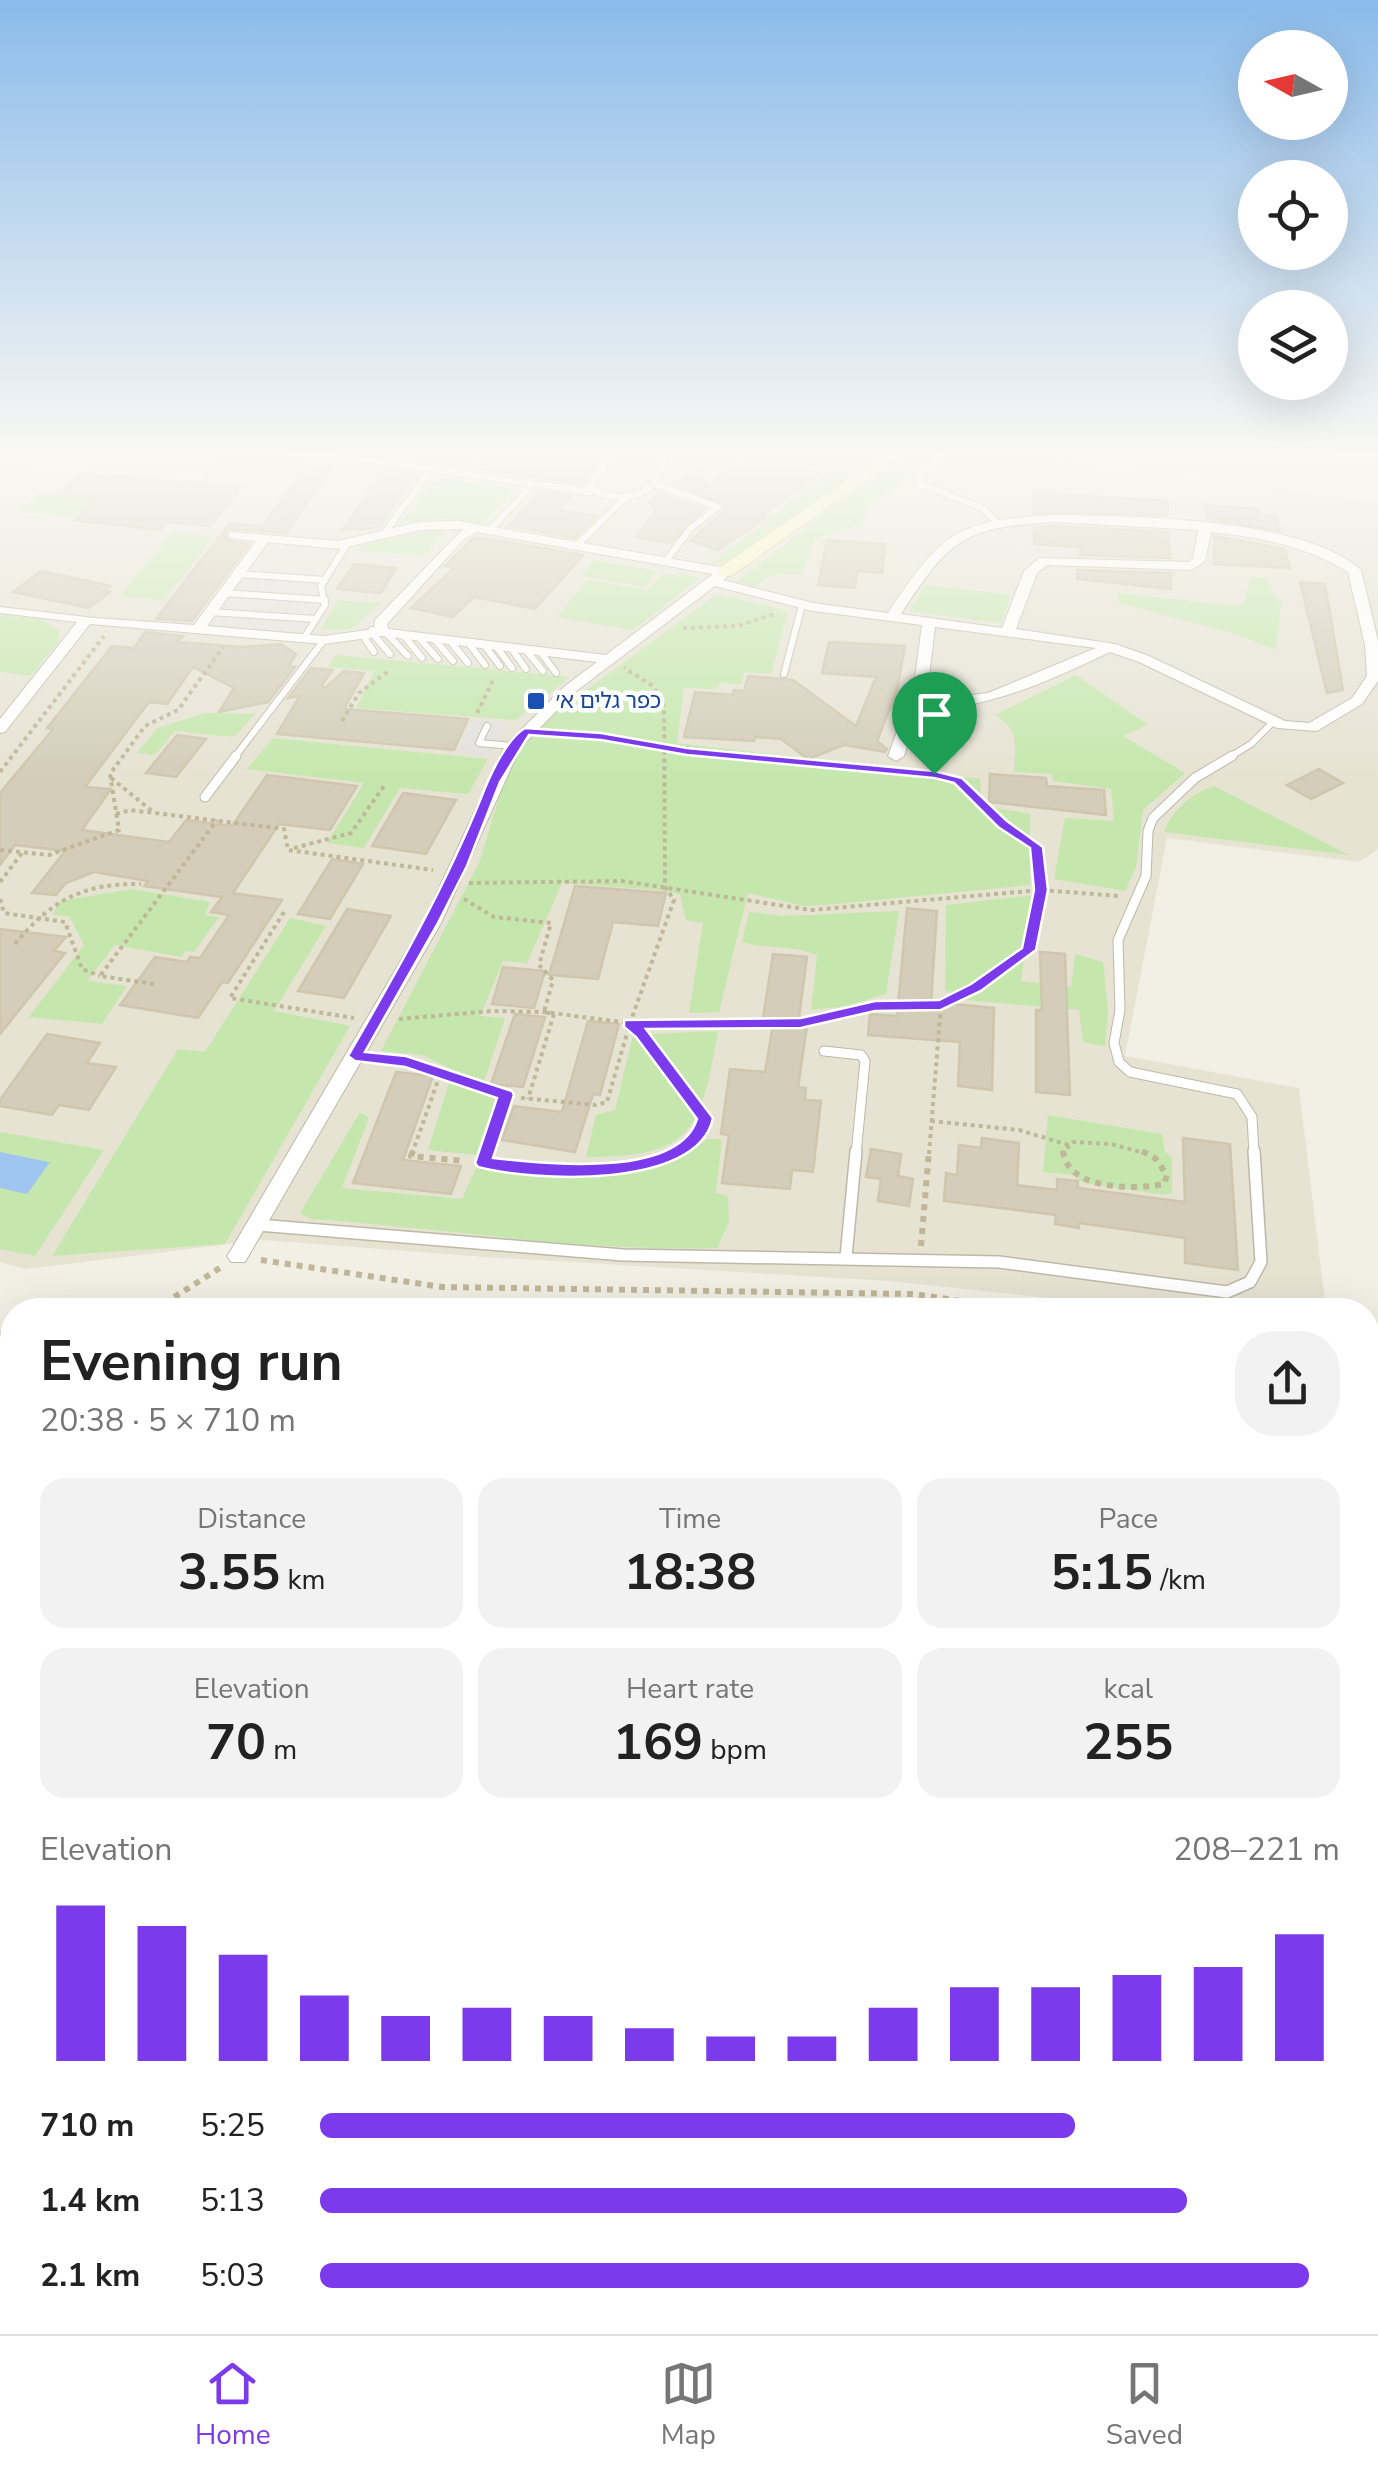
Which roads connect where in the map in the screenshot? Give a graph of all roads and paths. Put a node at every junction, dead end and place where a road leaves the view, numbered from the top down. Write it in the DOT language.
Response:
graph roads {
  1 [pos="247,562"];
  2 [pos="337,562"];
  3 [pos="438,562"];
  4 [pos="666,562"];
  5 [pos="741,562"];
  6 [pos="934,562"];
  7 [pos="1043,562"];
  8 [pos="1071,562"];
  9 [pos="1198,562"];
  10 [pos="1341,562"];
  11 [pos="238,574"];
  12 [pos="719,577"];
  13 [pos="325,580"];
  14 [pos="224,593"];
  15 [pos="325,600"];
  16 [pos="801,606"];
  17 [pos="0,610"];
  18 [pos="210,612"];
  19 [pos="892,617"];
  20 [pos="86,620"];
  21 [pos="316,620"];
  22 [pos="928,621"];
  23 [pos="116,623"];
  24 [pos="652,626"];
  25 [pos="197,630"];
  26 [pos="1008,630"];
  27 [pos="233,632"];
  28 [pos="378,632"];
  29 [pos="304,638"];
  30 [pos="420,639"];
  31 [pos="324,640"];
  32 [pos="451,642"];
  33 [pos="504,647"];
  34 [pos="1110,647"];
  35 [pos="374,652"];
  36 [pos="390,654"];
  37 [pos="408,656"];
  38 [pos="422,658"];
  39 [pos="438,659"];
  40 [pos="608,659"];
  41 [pos="454,661"];
  42 [pos="468,663"];
  43 [pos="485,665"];
  44 [pos="500,666"];
  45 [pos="394,668"];
  46 [pos="512,668"];
  47 [pos="526,669"];
  48 [pos="542,671"];
  49 [pos="556,673"];
  50 [pos="784,674"];
  51 [pos="916,706"];
  52 [pos="342,721"];
  53 [pos="1273,722"];
  54 [pos="486,726"];
  55 [pos="0,729"];
  56 [pos="525,731"];
  57 [pos="513,746"];
  58 [pos="664,748"];
  59 [pos="896,756"];
  60 [pos="0,772"];
  61 [pos="111,778"];
  62 [pos="384,786"];
  63 [pos="205,796"];
  64 [pos="154,813"];
  65 [pos="116,814"];
  66 [pos="217,820"];
  67 [pos="0,850"];
  68 [pos="288,850"];
  69 [pos="23,852"];
  70 [pos="0,882"];
  71 [pos="452,882"];
  72 [pos="140,884"];
  73 [pos="666,887"];
  74 [pos="1041,890"];
  75 [pos="0,899"];
  76 [pos="1136,900"];
  77 [pos="284,912"];
  78 [pos="35,918"];
  79 [pos="15,944"];
  80 [pos="100,976"];
  81 [pos="154,984"];
  82 [pos="941,1005"];
  83 [pos="544,1012"];
  84 [pos="376,1021"];
  85 [pos="630,1024"];
  86 [pos="824,1052"];
  87 [pos="355,1056"];
  88 [pos="440,1072"];
  89 [pos="506,1095"];
  90 [pos="528,1099"];
  91 [pos="931,1121"];
  92 [pos="1068,1145"];
  93 [pos="483,1163"];
  94 [pos="258,1225"];
  95 [pos="238,1256"];
  96 [pos="846,1257"];
  97 [pos="920,1258"];
  98 [pos="173,1298"];
  99 [pos="941,1298"];
  1 -- 11 [label="street"];
  2 -- 13 [label="lane"];
  3 -- 28 [label="street"];
  4 -- 12 [label="street"];
  5 -- 12 [label="street"];
  6 -- 19 [label="street"];
  7 -- 26 [label="street"];
  8 -- 9 [label="street"];
  10 -- 53 [label="street"];
  11 -- 13 [label="lane"];
  11 -- 14 [label="street"];
  12 -- 16 [label="street"];
  12 -- 24 [label="street"];
  13 -- 15 [label="lane"];
  14 -- 15 [label="lane"];
  14 -- 18 [label="street"];
  15 -- 21 [label="lane"];
  16 -- 19 [label="street"];
  16 -- 24 [label="path"];
  16 -- 50 [label="lane"];
  17 -- 20 [label="lane"];
  18 -- 21 [label="lane"];
  18 -- 25 [label="street"];
  19 -- 22 [label="street"];
  20 -- 23 [label="street"];
  20 -- 55 [label="street"];
  21 -- 29 [label="lane"];
  22 -- 26 [label="street"];
  22 -- 51 [label="street"];
  23 -- 25 [label="street"];
  23 -- 60 [label="path"];
  24 -- 40 [label="street"];
  25 -- 27 [label="street"];
  26 -- 34 [label="street"];
  27 -- 29 [label="street"];
  27 -- 61 [label="path"];
  28 -- 30 [label="street"];
  28 -- 31 [label="street"];
  28 -- 35 [label="lane"];
  28 -- 36 [label="lane"];
  28 -- 37 [label="lane"];
  29 -- 31 [label="street"];
  30 -- 32 [label="street"];
  30 -- 38 [label="lane"];
  30 -- 39 [label="lane"];
  30 -- 41 [label="lane"];
  31 -- 63 [label="lane"];
  32 -- 33 [label="street"];
  32 -- 42 [label="lane"];
  33 -- 40 [label="street"];
  33 -- 43 [label="lane"];
  33 -- 44 [label="lane"];
  33 -- 46 [label="lane"];
  33 -- 47 [label="lane"];
  33 -- 48 [label="lane"];
  33 -- 49 [label="lane"];
  34 -- 51 [label="street"];
  34 -- 53 [label="street"];
  40 -- 56 [label="street"];
  40 -- 58 [label="path"];
  45 -- 52 [label="path"];
  51 -- 59 [label="street"];
  53 -- 76 [label="lane"];
  54 -- 57 [label="lane"];
  56 -- 57 [label="street"];
  56 -- 58 [label="path"];
  57 -- 71 [label="street"];
  58 -- 73 [label="path"];
  58 -- 74 [label="path"];
  61 -- 64 [label="path"];
  61 -- 65 [label="path"];
  62 -- 68 [label="path"];
  64 -- 65 [label="path"];
  64 -- 66 [label="path"];
  65 -- 69 [label="path"];
  66 -- 68 [label="path"];
  66 -- 80 [label="path"];
  67 -- 69 [label="path"];
  68 -- 71 [label="path"];
  69 -- 70 [label="path"];
  71 -- 73 [label="path"];
  71 -- 83 [label="path"];
  71 -- 84 [label="street"];
  72 -- 78 [label="path"];
  73 -- 74 [label="path"];
  73 -- 85 [label="path"];
  74 -- 76 [label="path"];
  74 -- 82 [label="path"];
  75 -- 78 [label="path"];
  76 -- 97 [label="lane"];
  77 -- 84 [label="path"];
  78 -- 79 [label="path"];
  78 -- 80 [label="path"];
  80 -- 81 [label="path"];
  82 -- 85 [label="path"];
  82 -- 91 [label="path"];
  83 -- 84 [label="path"];
  83 -- 85 [label="path"];
  83 -- 90 [label="path"];
  84 -- 87 [label="street"];
  85 -- 90 [label="path"];
  85 -- 93 [label="path"];
  86 -- 96 [label="lane"];
  87 -- 88 [label="path"];
  87 -- 94 [label="street"];
  88 -- 89 [label="path"];
  88 -- 93 [label="path"];
  89 -- 90 [label="path"];
  89 -- 93 [label="lane"];
  91 -- 92 [label="path"];
  91 -- 97 [label="path"];
  92 -- 92 [label="path"];
  94 -- 95 [label="street"];
  94 -- 96 [label="lane"];
  95 -- 98 [label="path"];
  95 -- 99 [label="path"];
  96 -- 97 [label="lane"];
}
